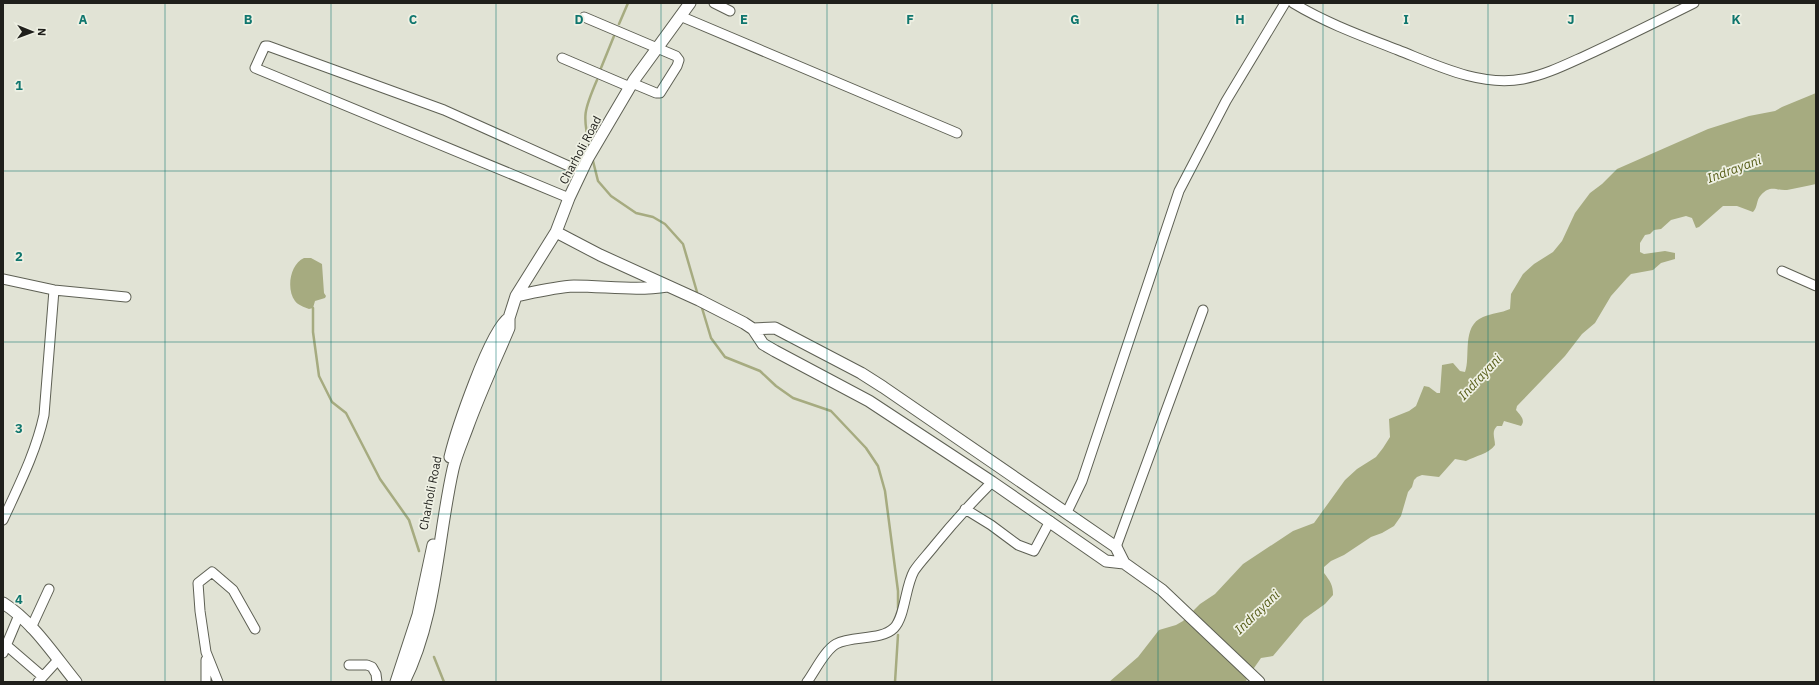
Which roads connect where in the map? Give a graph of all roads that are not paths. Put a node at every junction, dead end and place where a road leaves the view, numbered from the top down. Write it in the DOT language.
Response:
graph roads {
  1 [pos="690,3"];
  2 [pos="714,3"];
  3 [pos="1285,3"];
  4 [pos="1293,3"];
  5 [pos="1694,3"];
  6 [pos="730,10"];
  7 [pos="680,16"];
  8 [pos="584,17"];
  9 [pos="656,48"];
  10 [pos="562,58"];
  11 [pos="631,85"];
  12 [pos="957,133"];
  13 [pos="582,172"];
  14 [pos="569,198"];
  15 [pos="556,232"];
  16 [pos="1782,271"];
  17 [pos="3,279"];
  18 [pos="667,286"];
  19 [pos="1816,286"];
  20 [pos="54,290"];
  21 [pos="516,296"];
  22 [pos="126,297"];
  23 [pos="1203,310"];
  24 [pos="753,329"];
  25 [pos="992,482"];
  26 [pos="965,509"];
  27 [pos="1067,512"];
  28 [pos="3,520"];
  29 [pos="440,520"];
  30 [pos="1050,521"];
  31 [pos="1116,547"];
  32 [pos="1124,563"];
  33 [pos="49,589"];
  34 [pos="3,603"];
  35 [pos="19,615"];
  36 [pos="31,628"];
  37 [pos="255,629"];
  38 [pos="5,649"];
  39 [pos="206,652"];
  40 [pos="58,660"];
  41 [pos="349,665"];
  42 [pos="40,679"];
  43 [pos="76,682"];
  44 [pos="206,682"];
  45 [pos="218,682"];
  46 [pos="377,682"];
  47 [pos="396,682"];
  48 [pos="404,682"];
  49 [pos="807,682"];
  50 [pos="1259,682"];
  1 -- 7 [label="street, Charholi Road"];
  2 -- 6 [label="street"];
  3 -- 27 [label="street"];
  4 -- 5 [label="street"];
  7 -- 9 [label="street, Charholi Road"];
  7 -- 12 [label="street"];
  8 -- 9 [label="street"];
  9 -- 11 [label="street, Charholi Road"];
  9 -- 11 [label="street"];
  10 -- 11 [label="street"];
  11 -- 13 [label="street, Charholi Road"];
  13 -- 14 [label="street, Charholi Road"];
  13 -- 14 [label="street"];
  14 -- 15 [label="street, Charholi Road"];
  15 -- 18 [label="street"];
  15 -- 21 [label="street, Charholi Road"];
  16 -- 19 [label="street"];
  17 -- 20 [label="street"];
  18 -- 21 [label="street"];
  18 -- 24 [label="street"];
  20 -- 22 [label="street"];
  20 -- 28 [label="street"];
  21 -- 29 [label="street, Charholi Road"];
  23 -- 31 [label="street"];
  24 -- 25 [label="street"];
  24 -- 27 [label="street"];
  25 -- 26 [label="street"];
  25 -- 30 [label="street"];
  26 -- 30 [label="street"];
  26 -- 49 [label="street"];
  27 -- 31 [label="street"];
  29 -- 47 [label="street, Charholi Road"];
  29 -- 48 [label="street, Charholi Road"];
  30 -- 32 [label="street"];
  31 -- 32 [label="street"];
  32 -- 50 [label="street"];
  33 -- 36 [label="street"];
  34 -- 35 [label="street"];
  35 -- 36 [label="street"];
  35 -- 38 [label="street"];
  36 -- 40 [label="street"];
  37 -- 39 [label="street"];
  38 -- 42 [label="street"];
  39 -- 44 [label="street"];
  39 -- 45 [label="street"];
  40 -- 42 [label="street"];
  40 -- 43 [label="street"];
  41 -- 46 [label="street"];
}
